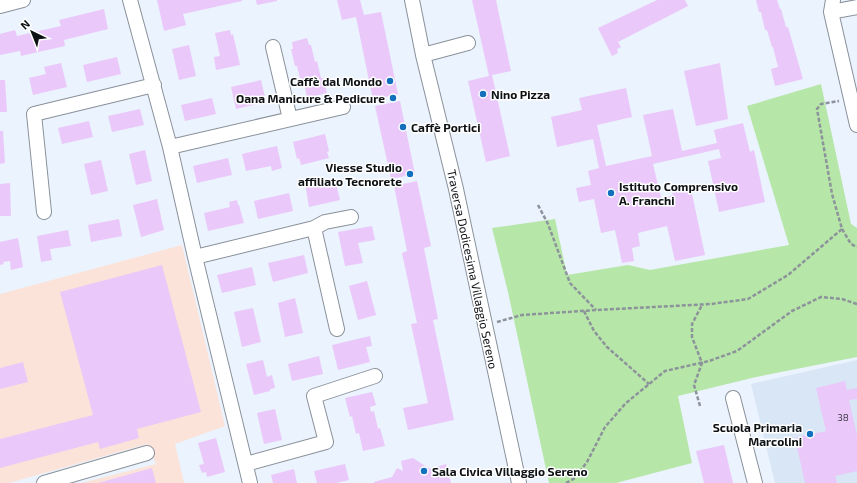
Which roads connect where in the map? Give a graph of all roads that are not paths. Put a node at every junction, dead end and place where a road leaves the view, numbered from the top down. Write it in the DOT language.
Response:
graph roads {
  1 [pos="24,0"];
  2 [pos="130,0"];
  3 [pos="412,0"];
  4 [pos="0,6"];
  5 [pos="832,6"];
  6 [pos="857,7"];
  7 [pos="468,43"];
  8 [pos="273,47"];
  9 [pos="423,55"];
  10 [pos="154,85"];
  11 [pos="343,107"];
  12 [pos="290,119"];
  13 [pos="857,125"];
  14 [pos="170,147"];
  15 [pos="44,212"];
  16 [pos="352,217"];
  17 [pos="314,228"];
  18 [pos="195,257"];
  19 [pos="337,329"];
  20 [pos="375,376"];
  21 [pos="733,398"];
  22 [pos="147,453"];
  23 [pos="246,464"];
  24 [pos="44,483"];
  25 [pos="250,483"];
  26 [pos="519,483"];
  27 [pos="755,483"];
  1 -- 4 [label="street"];
  2 -- 10 [label="street"];
  3 -- 9 [label="street, Traversa Dodicesima Villaggio Sereno"];
  5 -- 6 [label="street"];
  5 -- 13 [label="street"];
  7 -- 9 [label="street"];
  8 -- 12 [label="street"];
  9 -- 26 [label="street, Traversa Dodicesima Villaggio Sereno"];
  10 -- 14 [label="street"];
  10 -- 15 [label="street"];
  11 -- 12 [label="street"];
  12 -- 14 [label="street"];
  14 -- 18 [label="street"];
  16 -- 17 [label="street"];
  17 -- 18 [label="street"];
  17 -- 19 [label="street"];
  18 -- 23 [label="street"];
  20 -- 23 [label="street"];
  21 -- 27 [label="street"];
  22 -- 24 [label="street"];
  23 -- 25 [label="street"];
}
